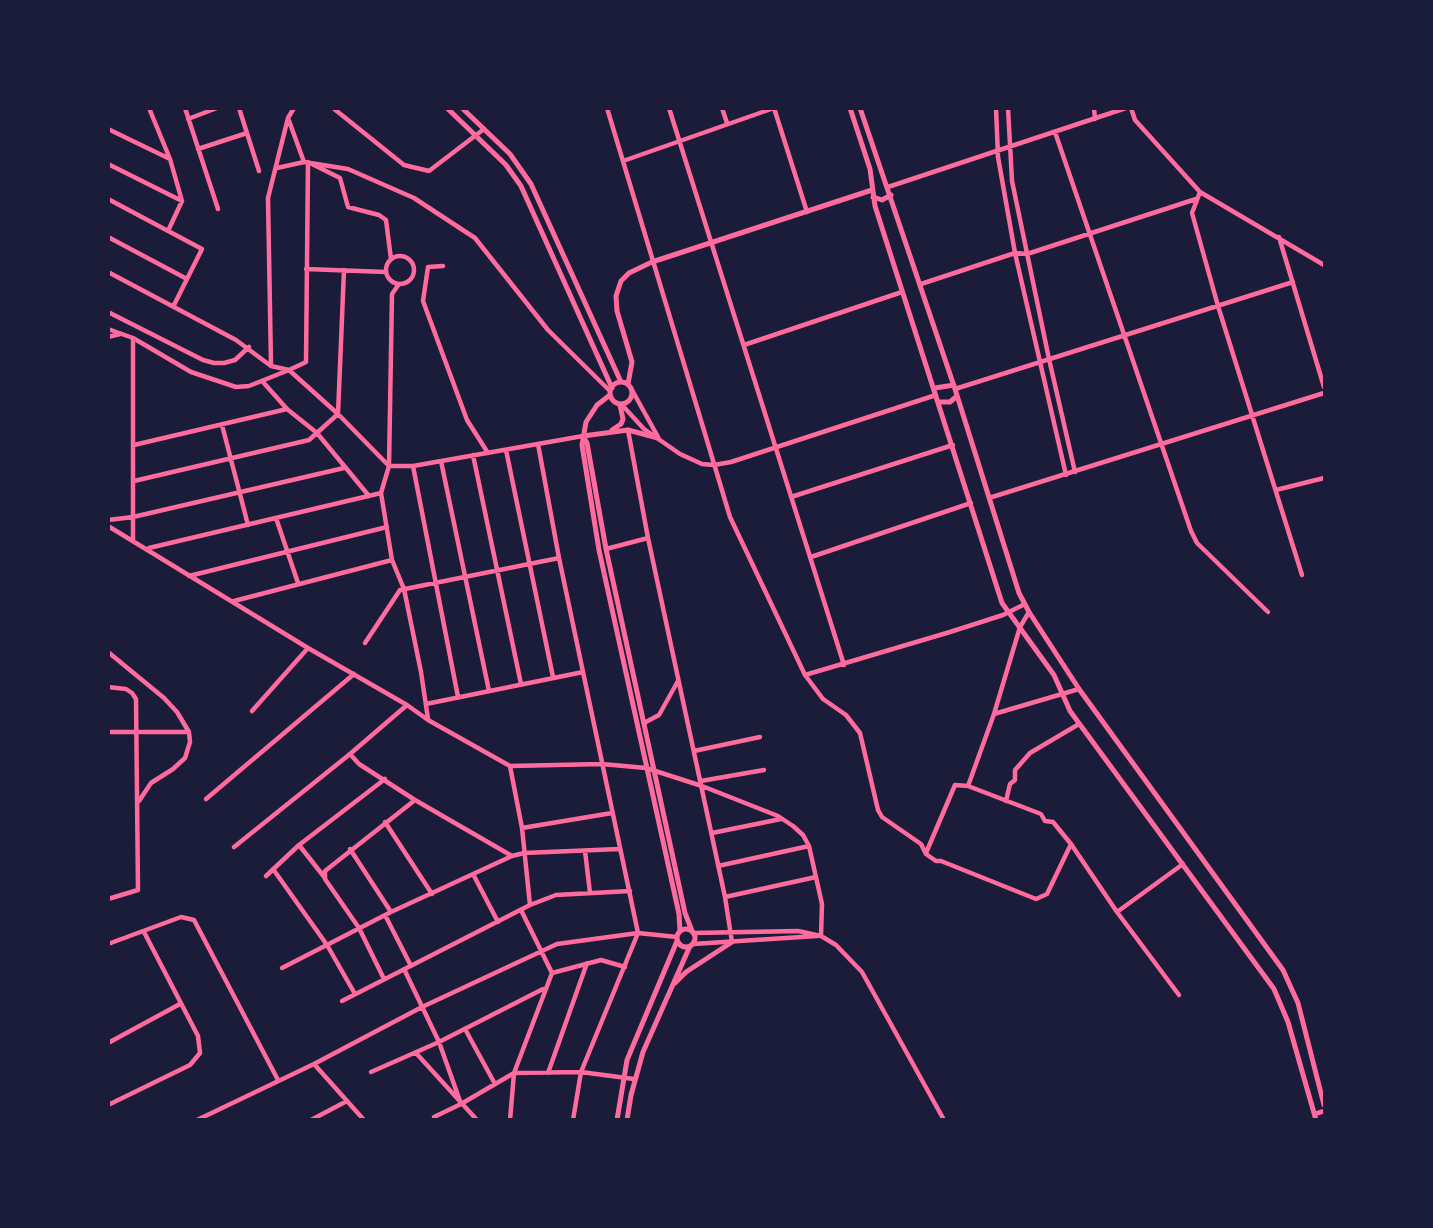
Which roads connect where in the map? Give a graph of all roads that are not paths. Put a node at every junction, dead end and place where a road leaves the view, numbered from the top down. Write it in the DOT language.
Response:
graph roads {
  1 [pos="149,108"];
  2 [pos="185,108"];
  3 [pos="217,108"];
  4 [pos="239,108"];
  5 [pos="294,108"];
  6 [pos="333,108"];
  7 [pos="447,108"];
  8 [pos="462,108"];
  9 [pos="607,108"];
  10 [pos="668,108"];
  11 [pos="722,108"];
  12 [pos="774,108"];
  13 [pos="850,108"];
  14 [pos="860,108"];
  15 [pos="996,108"];
  16 [pos="1009,108"];
  17 [pos="1094,108"];
  18 [pos="1126,108"];
  19 [pos="1131,108"];
  20 [pos="288,118"];
  21 [pos="188,119"];
  22 [pos="1095,119"];
  23 [pos="727,123"];
  24 [pos="108,129"];
  25 [pos="484,129"];
  26 [pos="1055,132"];
  27 [pos="247,133"];
  28 [pos="476,135"];
  29 [pos="679,141"];
  30 [pos="1010,145"];
  31 [pos="198,149"];
  32 [pos="998,150"];
  33 [pos="170,159"];
  34 [pos="624,161"];
  35 [pos="306,162"];
  36 [pos="108,164"];
  37 [pos="277,168"];
  38 [pos="259,171"];
  39 [pos="887,185"];
  40 [pos="872,191"];
  41 [pos="1200,192"];
  42 [pos="891,195"];
  43 [pos="108,199"];
  44 [pos="1196,199"];
  45 [pos="182,201"];
  46 [pos="218,209"];
  47 [pos="807,212"];
  48 [pos="168,231"];
  49 [pos="1089,234"];
  50 [pos="108,237"];
  51 [pos="1279,237"];
  52 [pos="711,243"];
  53 [pos="1015,253"];
  54 [pos="1027,254"];
  55 [pos="391,259"];
  56 [pos="652,262"];
  57 [pos="1325,265"];
  58 [pos="443,266"];
  59 [pos="306,269"];
  60 [pos="344,270"];
  61 [pos="108,272"];
  62 [pos="386,272"];
  63 [pos="414,273"];
  64 [pos="187,279"];
  65 [pos="1293,282"];
  66 [pos="425,283"];
  67 [pos="398,284"];
  68 [pos="921,284"];
  69 [pos="902,292"];
  70 [pos="1218,306"];
  71 [pos="173,307"];
  72 [pos="108,312"];
  73 [pos="108,329"];
  74 [pos="120,333"];
  75 [pos="1125,335"];
  76 [pos="108,337"];
  77 [pos="133,338"];
  78 [pos="744,345"];
  79 [pos="249,347"];
  80 [pos="1049,359"];
  81 [pos="1040,361"];
  82 [pos="271,366"];
  83 [pos="289,370"];
  84 [pos="263,382"];
  85 [pos="621,382"];
  86 [pos="630,387"];
  87 [pos="955,387"];
  88 [pos="1325,387"];
  89 [pos="611,391"];
  90 [pos="936,391"];
  91 [pos="1325,393"];
  92 [pos="957,396"];
  93 [pos="939,402"];
  94 [pos="621,405"];
  95 [pos="288,409"];
  96 [pos="338,414"];
  97 [pos="1252,416"];
  98 [pos="222,425"];
  99 [pos="628,430"];
  100 [pos="609,432"];
  101 [pos="317,433"];
  102 [pos="583,436"];
  103 [pos="658,438"];
  104 [pos="538,444"];
  105 [pos="134,445"];
  106 [pos="953,445"];
  107 [pos="1162,445"];
  108 [pos="775,446"];
  109 [pos="506,450"];
  110 [pos="488,453"];
  111 [pos="473,456"];
  112 [pos="232,458"];
  113 [pos="441,461"];
  114 [pos="714,465"];
  115 [pos="389,466"];
  116 [pos="413,466"];
  117 [pos="344,468"];
  118 [pos="1075,472"];
  119 [pos="1066,475"];
  120 [pos="1325,478"];
  121 [pos="134,481"];
  122 [pos="1276,490"];
  123 [pos="240,492"];
  124 [pos="381,493"];
  125 [pos="370,496"];
  126 [pos="791,497"];
  127 [pos="989,498"];
  128 [pos="971,503"];
  129 [pos="133,517"];
  130 [pos="276,518"];
  131 [pos="108,520"];
  132 [pos="248,524"];
  133 [pos="108,527"];
  134 [pos="387,527"];
  135 [pos="648,538"];
  136 [pos="133,541"];
  137 [pos="148,549"];
  138 [pos="606,549"];
  139 [pos="287,551"];
  140 [pos="811,557"];
  141 [pos="559,558"];
  142 [pos="393,560"];
  143 [pos="528,565"];
  144 [pos="496,571"];
  145 [pos="1302,575"];
  146 [pos="188,576"];
  147 [pos="466,577"];
  148 [pos="298,583"];
  149 [pos="435,584"];
  150 [pos="404,589"];
  151 [pos="233,601"];
  152 [pos="1025,604"];
  153 [pos="1009,612"];
  154 [pos="1029,612"];
  155 [pos="1268,612"];
  156 [pos="1020,627"];
  157 [pos="365,643"];
  158 [pos="308,648"];
  159 [pos="108,652"];
  160 [pos="844,666"];
  161 [pos="583,672"];
  162 [pos="354,674"];
  163 [pos="805,676"];
  164 [pos="553,677"];
  165 [pos="679,680"];
  166 [pos="521,684"];
  167 [pos="108,687"];
  168 [pos="1079,689"];
  169 [pos="489,691"];
  170 [pos="1063,695"];
  171 [pos="458,697"];
  172 [pos="426,704"];
  173 [pos="407,705"];
  174 [pos="252,711"];
  175 [pos="993,714"];
  176 [pos="428,720"];
  177 [pos="644,723"];
  178 [pos="1079,724"];
  179 [pos="108,732"];
  180 [pos="137,732"];
  181 [pos="189,732"];
  182 [pos="760,737"];
  183 [pos="694,751"];
  184 [pos="351,754"];
  185 [pos="602,764"];
  186 [pos="510,766"];
  187 [pos="646,768"];
  188 [pos="764,769"];
  189 [pos="655,770"];
  190 [pos="385,779"];
  191 [pos="702,784"];
  192 [pos="968,786"];
  193 [pos="206,799"];
  194 [pos="415,800"];
  195 [pos="1006,801"];
  196 [pos="138,805"];
  197 [pos="612,813"];
  198 [pos="782,819"];
  199 [pos="385,822"];
  200 [pos="522,828"];
  201 [pos="712,833"];
  202 [pos="1071,844"];
  203 [pos="299,845"];
  204 [pos="809,846"];
  205 [pos="234,847"];
  206 [pos="350,849"];
  207 [pos="619,849"];
  208 [pos="585,850"];
  209 [pos="524,853"];
  210 [pos="926,854"];
  211 [pos="512,856"];
  212 [pos="1183,864"];
  213 [pos="718,866"];
  214 [pos="273,869"];
  215 [pos="473,874"];
  216 [pos="266,876"];
  217 [pos="816,877"];
  218 [pos="325,878"];
  219 [pos="629,891"];
  220 [pos="590,893"];
  221 [pos="432,894"];
  222 [pos="725,897"];
  223 [pos="108,899"];
  224 [pos="530,905"];
  225 [pos="521,910"];
  226 [pos="391,912"];
  227 [pos="1117,912"];
  228 [pos="385,915"];
  229 [pos="498,922"];
  230 [pos="359,928"];
  231 [pos="144,932"];
  232 [pos="693,932"];
  233 [pos="638,933"];
  234 [pos="732,933"];
  235 [pos="678,936"];
  236 [pos="821,936"];
  237 [pos="732,942"];
  238 [pos="108,944"];
  239 [pos="327,945"];
  240 [pos="692,945"];
  241 [pos="540,950"];
  242 [pos="587,962"];
  243 [pos="411,966"];
  244 [pos="625,967"];
  245 [pos="282,968"];
  246 [pos="404,969"];
  247 [pos="551,973"];
  248 [pos="384,979"];
  249 [pos="1290,982"];
  250 [pos="671,988"];
  251 [pos="544,989"];
  252 [pos="1274,989"];
  253 [pos="355,994"];
  254 [pos="1179,995"];
  255 [pos="342,1001"];
  256 [pos="180,1004"];
  257 [pos="422,1007"];
  258 [pos="465,1029"];
  259 [pos="439,1042"];
  260 [pos="108,1043"];
  261 [pos="416,1052"];
  262 [pos="314,1064"];
  263 [pos="371,1072"];
  264 [pos="582,1072"];
  265 [pos="514,1073"];
  266 [pos="548,1073"];
  267 [pos="623,1076"];
  268 [pos="635,1079"];
  269 [pos="278,1080"];
  270 [pos="495,1084"];
  271 [pos="347,1101"];
  272 [pos="1324,1103"];
  273 [pos="461,1104"];
  274 [pos="108,1105"];
  275 [pos="1312,1105"];
  276 [pos="1325,1111"];
  277 [pos="434,1117"];
  278 [pos="1315,1117"];
  279 [pos="197,1119"];
  280 [pos="311,1119"];
  281 [pos="364,1119"];
  282 [pos="477,1119"];
  283 [pos="510,1119"];
  284 [pos="573,1119"];
  285 [pos="617,1119"];
  286 [pos="627,1119"];
  287 [pos="944,1119"];
  1 -- 33 [label="street"];
  2 -- 21 [label="street"];
  3 -- 21 [label="street"];
  4 -- 27 [label="street"];
  5 -- 20 [label="street"];
  6 -- 28 [label="street"];
  7 -- 28 [label="street"];
  8 -- 25 [label="street"];
  9 -- 34 [label="street"];
  10 -- 29 [label="street"];
  11 -- 23 [label="street"];
  12 -- 23 [label="street"];
  12 -- 47 [label="street"];
  13 -- 40 [label="street"];
  14 -- 39 [label="street"];
  15 -- 32 [label="street"];
  16 -- 30 [label="street"];
  17 -- 22 [label="street"];
  18 -- 22 [label="street"];
  19 -- 41 [label="street"];
  20 -- 35 [label="street"];
  20 -- 37 [label="street"];
  21 -- 31 [label="street"];
  22 -- 26 [label="street"];
  23 -- 29 [label="street"];
  24 -- 33 [label="street"];
  25 -- 28 [label="street"];
  25 -- 85 [label="street"];
  26 -- 30 [label="street"];
  26 -- 49 [label="street"];
  27 -- 31 [label="street"];
  27 -- 38 [label="street"];
  28 -- 89 [label="street"];
  29 -- 34 [label="street"];
  29 -- 52 [label="street"];
  30 -- 32 [label="street"];
  30 -- 54 [label="street"];
  31 -- 46 [label="street"];
  32 -- 39 [label="street"];
  32 -- 53 [label="street"];
  33 -- 45 [label="street"];
  34 -- 56 [label="street"];
  35 -- 37 [label="street"];
  35 -- 55 [label="street"];
  35 -- 59 [label="street"];
  35 -- 89 [label="street"];
  36 -- 45 [label="street"];
  37 -- 82 [label="street"];
  39 -- 40 [label="street"];
  39 -- 42 [label="street"];
  40 -- 42 [label="street"];
  40 -- 47 [label="street"];
  40 -- 69 [label="street"];
  41 -- 44 [label="street"];
  41 -- 51 [label="street"];
  42 -- 68 [label="street"];
  43 -- 48 [label="street"];
  44 -- 49 [label="street"];
  44 -- 70 [label="street"];
  45 -- 48 [label="street"];
  47 -- 52 [label="street"];
  48 -- 64 [label="street"];
  49 -- 54 [label="street"];
  49 -- 75 [label="street"];
  50 -- 64 [label="street"];
  51 -- 57 [label="street"];
  51 -- 65 [label="street"];
  52 -- 56 [label="street"];
  52 -- 78 [label="street"];
  53 -- 54 [label="street"];
  53 -- 68 [label="street"];
  53 -- 81 [label="street"];
  54 -- 80 [label="street"];
  55 -- 62 [label="street"];
  55 -- 63 [label="street"];
  56 -- 86 [label="street"];
  56 -- 114 [label="street"];
  58 -- 66 [label="street"];
  59 -- 60 [label="street"];
  59 -- 83 [label="street"];
  60 -- 62 [label="street"];
  60 -- 96 [label="street"];
  61 -- 71 [label="street"];
  62 -- 67 [label="street"];
  63 -- 66 [label="street"];
  63 -- 67 [label="street"];
  64 -- 71 [label="street"];
  65 -- 70 [label="street"];
  65 -- 88 [label="street"];
  66 -- 110 [label="street"];
  67 -- 115 [label="street"];
  68 -- 87 [label="street"];
  69 -- 78 [label="street"];
  69 -- 90 [label="street"];
  70 -- 75 [label="street"];
  70 -- 97 [label="street"];
  71 -- 79 [label="street"];
  72 -- 79 [label="street"];
  73 -- 74 [label="street"];
  74 -- 76 [label="street"];
  74 -- 77 [label="street"];
  75 -- 80 [label="street"];
  75 -- 107 [label="street"];
  77 -- 84 [label="street"];
  77 -- 105 [label="street"];
  78 -- 108 [label="street"];
  79 -- 82 [label="street"];
  80 -- 81 [label="street"];
  80 -- 118 [label="street"];
  81 -- 87 [label="street"];
  81 -- 119 [label="street"];
  82 -- 83 [label="street"];
  83 -- 84 [label="street"];
  83 -- 96 [label="street"];
  84 -- 95 [label="street"];
  85 -- 86 [label="street"];
  85 -- 89 [label="street"];
  86 -- 94 [label="street"];
  86 -- 103 [label="street"];
  87 -- 90 [label="street"];
  87 -- 92 [label="street"];
  89 -- 94 [label="street"];
  89 -- 102 [label="street"];
  90 -- 93 [label="street"];
  90 -- 108 [label="street"];
  91 -- 97 [label="street"];
  92 -- 93 [label="street"];
  92 -- 127 [label="street"];
  93 -- 106 [label="street"];
  94 -- 100 [label="street"];
  94 -- 103 [label="street"];
  95 -- 98 [label="street"];
  95 -- 101 [label="street"];
  96 -- 101 [label="street"];
  96 -- 115 [label="street"];
  97 -- 107 [label="street"];
  97 -- 122 [label="street"];
  98 -- 105 [label="street"];
  98 -- 112 [label="street"];
  99 -- 100 [label="street"];
  99 -- 103 [label="street"];
  99 -- 135 [label="street"];
  100 -- 102 [label="street"];
  101 -- 112 [label="street"];
  101 -- 117 [label="street"];
  102 -- 104 [label="street"];
  102 -- 138 [label="street"];
  102 -- 187 [label="street"];
  103 -- 114 [label="street"];
  104 -- 109 [label="street"];
  104 -- 141 [label="street"];
  105 -- 121 [label="street"];
  106 -- 126 [label="street"];
  106 -- 128 [label="street"];
  107 -- 118 [label="street"];
  107 -- 155 [label="street"];
  108 -- 114 [label="street"];
  108 -- 126 [label="street"];
  109 -- 110 [label="street"];
  109 -- 143 [label="street"];
  110 -- 111 [label="street"];
  111 -- 113 [label="street"];
  111 -- 144 [label="street"];
  112 -- 121 [label="street"];
  112 -- 123 [label="street"];
  113 -- 116 [label="street"];
  113 -- 147 [label="street"];
  114 -- 163 [label="street"];
  115 -- 116 [label="street"];
  115 -- 124 [label="street"];
  116 -- 149 [label="street"];
  117 -- 123 [label="street"];
  117 -- 125 [label="street"];
  118 -- 119 [label="street"];
  119 -- 127 [label="street"];
  120 -- 122 [label="street"];
  121 -- 129 [label="street"];
  122 -- 145 [label="street"];
  123 -- 129 [label="street"];
  123 -- 132 [label="street"];
  124 -- 125 [label="street"];
  124 -- 134 [label="street"];
  125 -- 130 [label="street"];
  126 -- 140 [label="street"];
  127 -- 152 [label="street"];
  128 -- 140 [label="street"];
  128 -- 153 [label="street"];
  129 -- 131 [label="street"];
  129 -- 136 [label="street"];
  130 -- 132 [label="street"];
  130 -- 139 [label="street"];
  132 -- 137 [label="street"];
  133 -- 136 [label="street"];
  134 -- 139 [label="street"];
  134 -- 142 [label="street"];
  135 -- 138 [label="street"];
  135 -- 165 [label="street"];
  136 -- 137 [label="street"];
  137 -- 146 [label="street"];
  138 -- 177 [label="street"];
  139 -- 146 [label="street"];
  139 -- 148 [label="street"];
  140 -- 160 [label="street"];
  141 -- 143 [label="street"];
  141 -- 161 [label="street"];
  142 -- 148 [label="street"];
  142 -- 150 [label="street"];
  143 -- 144 [label="street"];
  143 -- 164 [label="street"];
  144 -- 147 [label="street"];
  144 -- 166 [label="street"];
  146 -- 151 [label="street"];
  147 -- 149 [label="street"];
  147 -- 169 [label="street"];
  148 -- 151 [label="street"];
  149 -- 150 [label="street"];
  149 -- 171 [label="street"];
  150 -- 157 [label="street"];
  150 -- 172 [label="street"];
  151 -- 158 [label="street"];
  152 -- 153 [label="street"];
  152 -- 154 [label="street"];
  153 -- 156 [label="street"];
  153 -- 160 [label="street"];
  154 -- 156 [label="street"];
  154 -- 168 [label="street"];
  156 -- 170 [label="street"];
  156 -- 175 [label="street"];
  158 -- 162 [label="street"];
  158 -- 174 [label="street"];
  159 -- 181 [label="street"];
  160 -- 163 [label="street"];
  161 -- 164 [label="street"];
  161 -- 185 [label="street"];
  162 -- 173 [label="street"];
  162 -- 193 [label="street"];
  163 -- 210 [label="street"];
  164 -- 166 [label="street"];
  165 -- 177 [label="street"];
  165 -- 183 [label="street"];
  166 -- 169 [label="street"];
  167 -- 180 [label="street"];
  168 -- 170 [label="street"];
  168 -- 249 [label="street"];
  169 -- 171 [label="street"];
  170 -- 175 [label="street"];
  170 -- 178 [label="street"];
  171 -- 172 [label="street"];
  172 -- 176 [label="street"];
  173 -- 176 [label="street"];
  173 -- 184 [label="street"];
  175 -- 192 [label="street"];
  176 -- 186 [label="street"];
  177 -- 189 [label="street"];
  178 -- 195 [label="street"];
  178 -- 212 [label="street"];
  179 -- 180 [label="street"];
  180 -- 181 [label="street"];
  180 -- 196 [label="street"];
  181 -- 196 [label="street"];
  182 -- 183 [label="street"];
  183 -- 191 [label="street"];
  184 -- 190 [label="street"];
  184 -- 205 [label="street"];
  185 -- 186 [label="street"];
  185 -- 187 [label="street"];
  185 -- 197 [label="street"];
  186 -- 200 [label="street"];
  187 -- 189 [label="street"];
  187 -- 235 [label="street"];
  188 -- 191 [label="street"];
  189 -- 191 [label="street"];
  189 -- 232 [label="street"];
  190 -- 194 [label="street"];
  190 -- 203 [label="street"];
  191 -- 198 [label="street"];
  191 -- 201 [label="street"];
  192 -- 195 [label="street"];
  192 -- 210 [label="street"];
  194 -- 199 [label="street"];
  194 -- 211 [label="street"];
  195 -- 202 [label="street"];
  196 -- 223 [label="street"];
  197 -- 200 [label="street"];
  197 -- 207 [label="street"];
  198 -- 201 [label="street"];
  198 -- 204 [label="street"];
  199 -- 206 [label="street"];
  199 -- 221 [label="street"];
  200 -- 209 [label="street"];
  201 -- 213 [label="street"];
  202 -- 210 [label="street"];
  202 -- 227 [label="street"];
  203 -- 214 [label="street"];
  203 -- 218 [label="street"];
  204 -- 213 [label="street"];
  204 -- 217 [label="street"];
  206 -- 218 [label="street"];
  206 -- 226 [label="street"];
  207 -- 208 [label="street"];
  207 -- 219 [label="street"];
  208 -- 209 [label="street"];
  208 -- 220 [label="street"];
  209 -- 211 [label="street"];
  209 -- 224 [label="street"];
  211 -- 215 [label="street"];
  212 -- 227 [label="street"];
  212 -- 252 [label="street"];
  213 -- 222 [label="street"];
  214 -- 216 [label="street"];
  214 -- 239 [label="street"];
  215 -- 221 [label="street"];
  215 -- 229 [label="street"];
  217 -- 222 [label="street"];
  217 -- 236 [label="street"];
  218 -- 230 [label="street"];
  219 -- 220 [label="street"];
  219 -- 233 [label="street"];
  220 -- 224 [label="street"];
  221 -- 226 [label="street"];
  222 -- 234 [label="street"];
  224 -- 225 [label="street"];
  225 -- 229 [label="street"];
  225 -- 241 [label="street"];
  226 -- 228 [label="street"];
  227 -- 254 [label="street"];
  228 -- 230 [label="street"];
  228 -- 243 [label="street"];
  229 -- 243 [label="street"];
  230 -- 239 [label="street"];
  230 -- 248 [label="street"];
  231 -- 238 [label="street"];
  231 -- 256 [label="street"];
  231 -- 269 [label="street"];
  232 -- 234 [label="street"];
  232 -- 235 [label="street"];
  232 -- 240 [label="street"];
  233 -- 235 [label="street"];
  233 -- 241 [label="street"];
  233 -- 244 [label="street"];
  234 -- 236 [label="street"];
  234 -- 237 [label="street"];
  235 -- 240 [label="street"];
  235 -- 267 [label="street"];
  236 -- 237 [label="street"];
  236 -- 287 [label="street"];
  237 -- 240 [label="street"];
  237 -- 250 [label="street"];
  239 -- 245 [label="street"];
  239 -- 253 [label="street"];
  240 -- 250 [label="street"];
  241 -- 247 [label="street"];
  241 -- 257 [label="street"];
  242 -- 244 [label="street"];
  242 -- 247 [label="street"];
  242 -- 266 [label="street"];
  243 -- 246 [label="street"];
  244 -- 264 [label="street"];
  246 -- 248 [label="street"];
  246 -- 257 [label="street"];
  247 -- 251 [label="street"];
  248 -- 253 [label="street"];
  249 -- 252 [label="street"];
  249 -- 272 [label="street"];
  250 -- 268 [label="street"];
  251 -- 258 [label="street"];
  251 -- 265 [label="street"];
  252 -- 275 [label="street"];
  253 -- 255 [label="street"];
  256 -- 260 [label="street"];
  256 -- 274 [label="street"];
  257 -- 259 [label="street"];
  257 -- 262 [label="street"];
  258 -- 259 [label="street"];
  258 -- 270 [label="street"];
  259 -- 261 [label="street"];
  259 -- 273 [label="street"];
  261 -- 263 [label="street"];
  261 -- 273 [label="street"];
  262 -- 269 [label="street"];
  262 -- 271 [label="street"];
  264 -- 266 [label="street"];
  264 -- 267 [label="street"];
  264 -- 284 [label="street"];
  265 -- 266 [label="street"];
  265 -- 270 [label="street"];
  265 -- 283 [label="street"];
  267 -- 268 [label="street"];
  267 -- 285 [label="street"];
  268 -- 286 [label="street"];
  269 -- 279 [label="street"];
  270 -- 273 [label="street"];
  271 -- 280 [label="street"];
  271 -- 281 [label="street"];
  272 -- 275 [label="street"];
  273 -- 277 [label="street"];
  273 -- 282 [label="street"];
  275 -- 278 [label="street"];
  276 -- 278 [label="street"];
}
